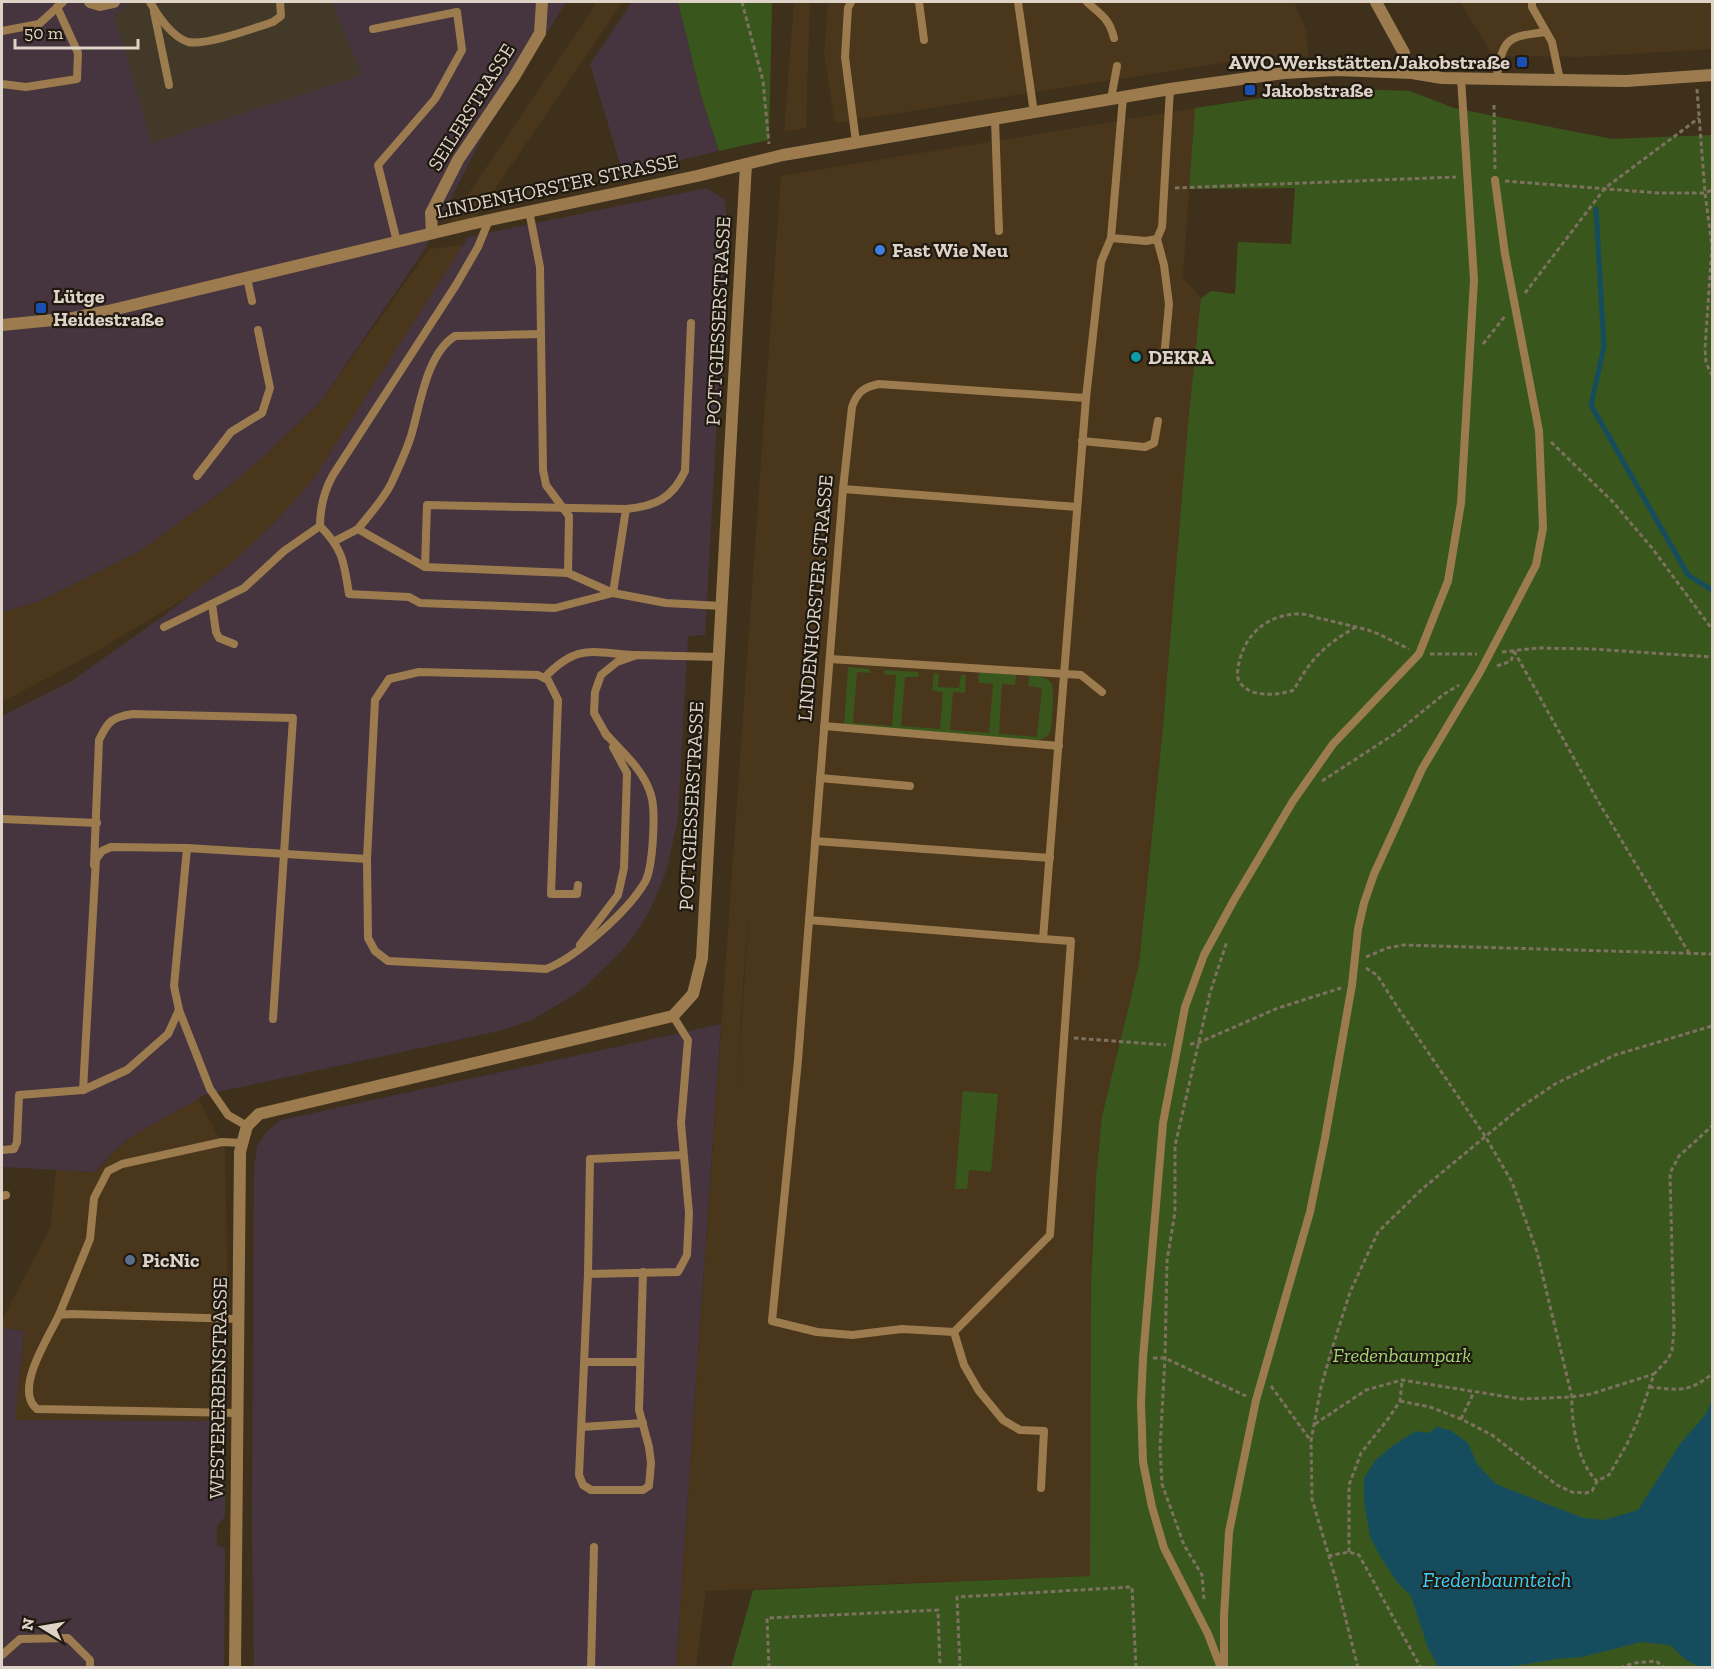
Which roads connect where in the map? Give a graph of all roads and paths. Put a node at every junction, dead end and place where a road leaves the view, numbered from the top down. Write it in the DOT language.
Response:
graph roads {
  1 [pos="90,2"];
  2 [pos="114,2"];
  3 [pos="280,2"];
  4 [pos="542,2"];
  5 [pos="742,2"];
  6 [pos="851,2"];
  7 [pos="919,2"];
  8 [pos="1017,2"];
  9 [pos="1087,2"];
  10 [pos="1376,2"];
  11 [pos="1532,2"];
  12 [pos="60,4"];
  13 [pos="153,4"];
  14 [pos="373,29"];
  15 [pos="2,31"];
  16 [pos="1546,32"];
  17 [pos="1113,38"];
  18 [pos="924,40"];
  19 [pos="1404,53"];
  20 [pos="1117,66"];
  21 [pos="1713,75"];
  22 [pos="1696,77"];
  23 [pos="1461,78"];
  24 [pos="1496,79"];
  25 [pos="1560,80"];
  26 [pos="2,84"];
  27 [pos="169,85"];
  28 [pos="1170,89"];
  29 [pos="1117,98"];
  30 [pos="1494,105"];
  31 [pos="1034,113"];
  32 [pos="1699,118"];
  33 [pos="995,120"];
  34 [pos="856,142"];
  35 [pos="769,144"];
  36 [pos="746,164"];
  37 [pos="1467,178"];
  38 [pos="1495,180"];
  39 [pos="1165,188"];
  40 [pos="1605,188"];
  41 [pos="1713,190"];
  42 [pos="1705,192"];
  43 [pos="529,211"];
  44 [pos="489,220"];
  45 [pos="1711,227"];
  46 [pos="999,231"];
  47 [pos="432,233"];
  48 [pos="1111,238"];
  49 [pos="1157,239"];
  50 [pos="397,242"];
  51 [pos="1712,270"];
  52 [pos="247,278"];
  53 [pos="252,300"];
  54 [pos="1514,306"];
  55 [pos="692,323"];
  56 [pos="2,325"];
  57 [pos="258,330"];
  58 [pos="541,334"];
  59 [pos="1164,357"];
  60 [pos="1468,361"];
  61 [pos="1713,375"];
  62 [pos="1086,398"];
  63 [pos="1158,421"];
  64 [pos="1539,431"];
  65 [pos="1082,441"];
  66 [pos="197,476"];
  67 [pos="843,489"];
  68 [pos="1077,507"];
  69 [pos="564,508"];
  70 [pos="627,509"];
  71 [pos="320,526"];
  72 [pos="358,529"];
  73 [pos="335,541"];
  74 [pos="425,567"];
  75 [pos="568,573"];
  76 [pos="613,593"];
  77 [pos="212,604"];
  78 [pos="722,606"];
  79 [pos="165,627"];
  80 [pos="1356,627"];
  81 [pos="1713,629"];
  82 [pos="234,644"];
  83 [pos="1514,651"];
  84 [pos="1419,654"];
  85 [pos="1489,654"];
  86 [pos="638,655"];
  87 [pos="720,657"];
  88 [pos="1713,657"];
  89 [pos="830,659"];
  90 [pos="1480,672"];
  91 [pos="1064,674"];
  92 [pos="544,678"];
  93 [pos="1102,692"];
  94 [pos="824,726"];
  95 [pos="605,733"];
  96 [pos="1059,746"];
  97 [pos="820,778"];
  98 [pos="1318,785"];
  99 [pos="910,786"];
  100 [pos="2,819"];
  101 [pos="97,823"];
  102 [pos="815,841"];
  103 [pos="187,848"];
  104 [pos="285,853"];
  105 [pos="1050,858"];
  106 [pos="367,859"];
  107 [pos="94,864"];
  108 [pos="578,885"];
  109 [pos="809,920"];
  110 [pos="1043,939"];
  111 [pos="1227,939"];
  112 [pos="1689,953"];
  113 [pos="574,954"];
  114 [pos="1713,954"];
  115 [pos="1355,962"];
  116 [pos="1352,985"];
  117 [pos="179,1010"];
  118 [pos="673,1016"];
  119 [pos="273,1019"];
  120 [pos="1713,1026"];
  121 [pos="1064,1038"];
  122 [pos="1198,1043"];
  123 [pos="1177,1046"];
  124 [pos="82,1090"];
  125 [pos="247,1126"];
  126 [pos="1713,1126"];
  127 [pos="1485,1136"];
  128 [pos="243,1143"];
  129 [pos="2,1150"];
  130 [pos="682,1155"];
  131 [pos="643,1272"];
  132 [pos="588,1274"];
  133 [pos="59,1315"];
  134 [pos="239,1319"];
  135 [pos="954,1332"];
  136 [pos="1143,1358"];
  137 [pos="1165,1358"];
  138 [pos="585,1362"];
  139 [pos="640,1362"];
  140 [pos="1654,1374"];
  141 [pos="1713,1374"];
  142 [pos="1262,1375"];
  143 [pos="1402,1380"];
  144 [pos="1649,1387"];
  145 [pos="1474,1392"];
  146 [pos="1572,1397"];
  147 [pos="1256,1400"];
  148 [pos="1400,1401"];
  149 [pos="237,1413"];
  150 [pos="1461,1419"];
  151 [pos="643,1423"];
  152 [pos="1314,1425"];
  153 [pos="582,1427"];
  154 [pos="1311,1441"];
  155 [pos="1597,1481"];
  156 [pos="1041,1488"];
  157 [pos="594,1547"];
  158 [pos="1349,1552"];
  159 [pos="1327,1556"];
  160 [pos="1204,1599"];
  161 [pos="2,1655"];
  162 [pos="90,1668"];
  163 [pos="235,1668"];
  164 [pos="591,1668"];
  165 [pos="769,1668"];
  166 [pos="940,1668"];
  167 [pos="960,1668"];
  168 [pos="1136,1668"];
  169 [pos="1223,1668"];
  170 [pos="1358,1668"];
  171 [pos="1421,1668"];
  172 [pos="1620,1668"];
  173 [pos="1665,1668"];
  1 -- 2 [label="street"];
  3 -- 13 [label="lane"];
  4 -- 47 [label="street, SEILERSTRASSE"];
  5 -- 35 [label="path"];
  6 -- 34 [label="lane"];
  7 -- 18 [label="lane"];
  8 -- 31 [label="lane"];
  9 -- 17 [label="lane"];
  10 -- 19 [label="street"];
  11 -- 16 [label="lane"];
  12 -- 15 [label="lane"];
  12 -- 26 [label="lane"];
  13 -- 27 [label="lane"];
  14 -- 50 [label="lane"];
  16 -- 24 [label="lane"];
  16 -- 25 [label="lane"];
  20 -- 29 [label="lane"];
  21 -- 22 [label="street, LINDENHORSTER STRASSE"];
  22 -- 25 [label="street, LINDENHORSTER STRASSE"];
  22 -- 32 [label="path"];
  23 -- 24 [label="street, LINDENHORSTER STRASSE"];
  23 -- 28 [label="street, LINDENHORSTER STRASSE"];
  23 -- 37 [label="lane"];
  24 -- 25 [label="street, LINDENHORSTER STRASSE"];
  28 -- 29 [label="street, LINDENHORSTER STRASSE"];
  28 -- 39 [label="lane"];
  29 -- 31 [label="street, LINDENHORSTER STRASSE"];
  29 -- 48 [label="lane"];
  30 -- 38 [label="path"];
  31 -- 33 [label="street, LINDENHORSTER STRASSE"];
  32 -- 40 [label="path"];
  32 -- 42 [label="path"];
  33 -- 34 [label="street, LINDENHORSTER STRASSE"];
  33 -- 46 [label="lane"];
  34 -- 36 [label="street, LINDENHORSTER STRASSE"];
  36 -- 43 [label="street, LINDENHORSTER STRASSE"];
  36 -- 78 [label="street, POTTGIESSERSTRASSE"];
  37 -- 39 [label="path"];
  37 -- 60 [label="lane"];
  38 -- 40 [label="path"];
  38 -- 54 [label="lane"];
  39 -- 49 [label="lane"];
  40 -- 42 [label="path"];
  40 -- 54 [label="path"];
  41 -- 42 [label="path"];
  42 -- 45 [label="path"];
  43 -- 44 [label="street, LINDENHORSTER STRASSE"];
  43 -- 58 [label="lane"];
  44 -- 47 [label="street, LINDENHORSTER STRASSE"];
  44 -- 71 [label="lane"];
  45 -- 51 [label="path"];
  47 -- 50 [label="street, LINDENHORSTER STRASSE"];
  48 -- 49 [label="lane"];
  48 -- 62 [label="lane"];
  49 -- 59 [label="lane"];
  50 -- 52 [label="street, LINDENHORSTER STRASSE"];
  51 -- 61 [label="path"];
  52 -- 53 [label="lane"];
  52 -- 56 [label="street, LINDENHORSTER STRASSE"];
  54 -- 60 [label="path"];
  54 -- 64 [label="lane"];
  55 -- 70 [label="lane"];
  57 -- 66 [label="lane"];
  58 -- 69 [label="lane"];
  58 -- 72 [label="lane"];
  60 -- 84 [label="lane"];
  62 -- 65 [label="lane"];
  62 -- 67 [label="lane, LINDENHORSTER STRASSE"];
  63 -- 65 [label="lane"];
  64 -- 81 [label="path"];
  64 -- 85 [label="lane"];
  65 -- 68 [label="lane"];
  67 -- 68 [label="lane"];
  67 -- 89 [label="lane, LINDENHORSTER STRASSE"];
  68 -- 91 [label="lane"];
  69 -- 70 [label="lane"];
  69 -- 74 [label="lane"];
  69 -- 75 [label="lane"];
  70 -- 76 [label="lane"];
  71 -- 73 [label="lane"];
  71 -- 77 [label="lane"];
  72 -- 73 [label="lane"];
  72 -- 74 [label="lane"];
  73 -- 76 [label="lane"];
  74 -- 75 [label="lane"];
  75 -- 76 [label="lane"];
  76 -- 78 [label="lane"];
  77 -- 79 [label="lane"];
  77 -- 82 [label="lane"];
  78 -- 87 [label="street, POTTGIESSERSTRASSE"];
  80 -- 80 [label="path"];
  80 -- 84 [label="path"];
  83 -- 85 [label="path"];
  83 -- 88 [label="path"];
  83 -- 112 [label="path"];
  84 -- 85 [label="path"];
  84 -- 123 [label="lane"];
  85 -- 90 [label="lane"];
  86 -- 87 [label="lane"];
  86 -- 92 [label="lane"];
  86 -- 95 [label="lane"];
  87 -- 118 [label="street, POTTGIESSERSTRASSE"];
  89 -- 91 [label="lane"];
  89 -- 94 [label="lane, LINDENHORSTER STRASSE"];
  90 -- 98 [label="path"];
  90 -- 115 [label="lane"];
  91 -- 93 [label="lane"];
  91 -- 96 [label="lane"];
  92 -- 106 [label="lane"];
  92 -- 108 [label="lane"];
  94 -- 96 [label="lane"];
  94 -- 97 [label="lane, LINDENHORSTER STRASSE"];
  95 -- 113 [label="lane"];
  95 -- 113 [label="lane"];
  96 -- 105 [label="lane"];
  97 -- 99 [label="lane"];
  97 -- 102 [label="lane, LINDENHORSTER STRASSE"];
  100 -- 101 [label="lane"];
  101 -- 104 [label="lane"];
  101 -- 107 [label="lane"];
  102 -- 105 [label="lane"];
  102 -- 109 [label="lane, LINDENHORSTER STRASSE"];
  103 -- 104 [label="lane"];
  103 -- 107 [label="lane"];
  103 -- 117 [label="lane"];
  104 -- 106 [label="lane"];
  104 -- 119 [label="lane"];
  105 -- 110 [label="lane"];
  106 -- 113 [label="lane"];
  107 -- 124 [label="lane"];
  109 -- 110 [label="lane"];
  109 -- 135 [label="lane, LINDENHORSTER STRASSE"];
  110 -- 121 [label="lane"];
  111 -- 122 [label="path"];
  112 -- 114 [label="path"];
  112 -- 115 [label="path"];
  115 -- 116 [label="lane"];
  115 -- 127 [label="path"];
  116 -- 122 [label="path"];
  116 -- 142 [label="lane"];
  117 -- 124 [label="lane"];
  117 -- 125 [label="lane"];
  118 -- 125 [label="street"];
  118 -- 130 [label="lane"];
  120 -- 127 [label="path"];
  121 -- 123 [label="path"];
  121 -- 135 [label="lane"];
  122 -- 123 [label="path"];
  122 -- 137 [label="path"];
  123 -- 136 [label="lane"];
  124 -- 129 [label="lane"];
  125 -- 128 [label="street, WESTERERBENSTRASSE"];
  126 -- 140 [label="path"];
  127 -- 146 [label="path"];
  127 -- 152 [label="path"];
  128 -- 133 [label="lane"];
  128 -- 134 [label="street, WESTERERBENSTRASSE"];
  130 -- 131 [label="lane"];
  130 -- 132 [label="lane"];
  131 -- 132 [label="lane"];
  131 -- 139 [label="lane"];
  132 -- 138 [label="lane"];
  133 -- 134 [label="lane"];
  133 -- 149 [label="lane"];
  134 -- 149 [label="street, WESTERERBENSTRASSE"];
  135 -- 156 [label="lane"];
  136 -- 137 [label="path"];
  136 -- 169 [label="lane"];
  137 -- 147 [label="path"];
  137 -- 160 [label="path"];
  138 -- 139 [label="lane"];
  138 -- 153 [label="lane"];
  139 -- 151 [label="lane"];
  140 -- 144 [label="path"];
  140 -- 146 [label="path"];
  141 -- 144 [label="path"];
  142 -- 147 [label="lane"];
  142 -- 154 [label="path"];
  143 -- 145 [label="path"];
  143 -- 148 [label="path"];
  143 -- 152 [label="path"];
  144 -- 155 [label="path"];
  145 -- 146 [label="path"];
  145 -- 150 [label="path"];
  146 -- 155 [label="path"];
  147 -- 169 [label="lane"];
  148 -- 150 [label="path"];
  148 -- 158 [label="path"];
  149 -- 163 [label="street, WESTERERBENSTRASSE"];
  150 -- 155 [label="path"];
  151 -- 153 [label="lane"];
  151 -- 153 [label="lane"];
  152 -- 154 [label="path"];
  154 -- 159 [label="path"];
  157 -- 164 [label="lane"];
  158 -- 159 [label="path"];
  158 -- 171 [label="path"];
  159 -- 170 [label="path"];
  161 -- 162 [label="lane"];
  165 -- 166 [label="path"];
  167 -- 168 [label="path"];
  172 -- 173 [label="path"];
}
